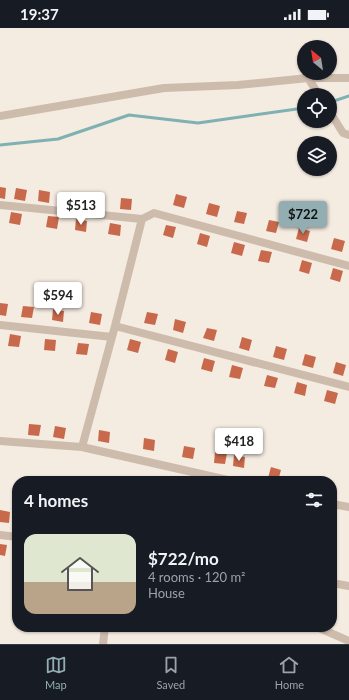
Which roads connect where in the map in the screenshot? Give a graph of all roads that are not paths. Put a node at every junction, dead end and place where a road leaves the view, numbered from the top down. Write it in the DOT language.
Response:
graph roads {
  1 [pos="337,78"];
  2 [pos="349,78"];
  3 [pos="297,79"];
  4 [pos="0,116"];
  5 [pos="337,123"];
  6 [pos="349,135"];
  7 [pos="0,205"];
  8 [pos="142,219"];
  9 [pos="349,266"];
  10 [pos="0,325"];
  11 [pos="115,326"];
  12 [pos="112,338"];
  13 [pos="349,387"];
  14 [pos="0,441"];
  15 [pos="82,447"];
  16 [pos="210,476"];
  17 [pos="337,505"];
  18 [pos="349,507"];
  19 [pos="0,535"];
  20 [pos="12,536"];
  21 [pos="337,584"];
  22 [pos="349,586"];
  23 [pos="104,632"];
  24 [pos="328,632"];
  25 [pos="349,641"];
  26 [pos="103,644"];
  1 -- 2 [label="street"];
  3 -- 4 [label="street"];
  5 -- 6 [label="street"];
  7 -- 8 [label="street"];
  8 -- 9 [label="street"];
  8 -- 11 [label="street"];
  10 -- 12 [label="street"];
  11 -- 12 [label="street"];
  11 -- 13 [label="street"];
  12 -- 15 [label="street"];
  14 -- 15 [label="street"];
  15 -- 16 [label="street"];
  17 -- 18 [label="street"];
  19 -- 20 [label="street"];
  21 -- 22 [label="street"];
  23 -- 26 [label="street"];
  24 -- 25 [label="street"];
}
